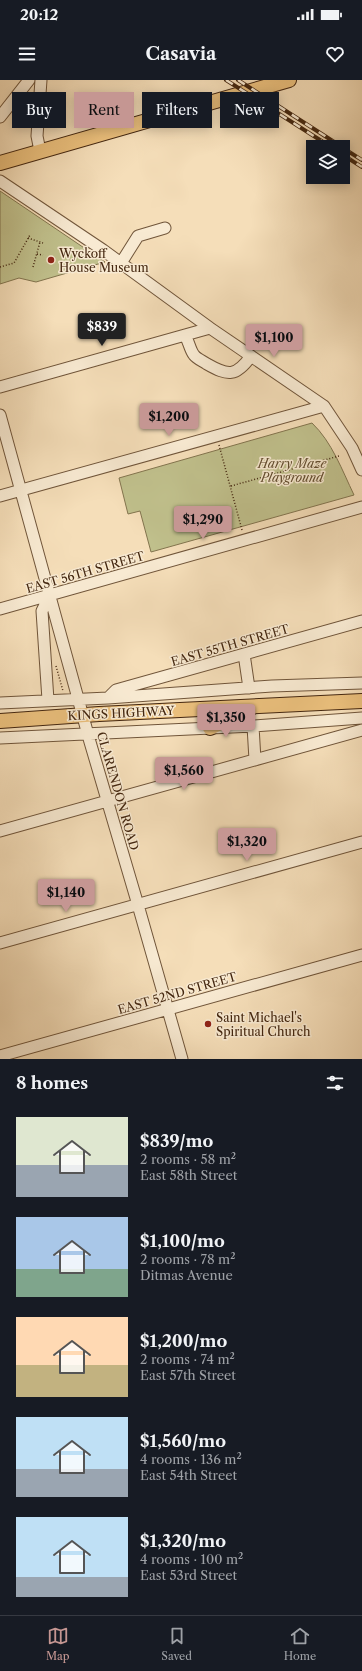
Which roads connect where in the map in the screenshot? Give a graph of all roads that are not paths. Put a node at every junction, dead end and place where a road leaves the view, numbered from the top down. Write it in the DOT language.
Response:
graph roads {
  1 [pos="29,80"];
  2 [pos="41,80"];
  3 [pos="289,80"];
  4 [pos="20,92"];
  5 [pos="40,92"];
  6 [pos="12,102"];
  7 [pos="0,117"];
  8 [pos="38,128"];
  9 [pos="40,151"];
  10 [pos="0,163"];
  11 [pos="0,180"];
  12 [pos="165,228"];
  13 [pos="120,262"];
  14 [pos="210,328"];
  15 [pos="186,335"];
  16 [pos="251,356"];
  17 [pos="0,387"];
  18 [pos="324,406"];
  19 [pos="0,415"];
  20 [pos="362,470"];
  21 [pos="21,491"];
  22 [pos="0,496"];
  23 [pos="362,507"];
  24 [pos="50,595"];
  25 [pos="0,609"];
  26 [pos="362,621"];
  27 [pos="244,654"];
  28 [pos="362,683"];
  29 [pos="249,688"];
  30 [pos="108,698"];
  31 [pos="78,699"];
  32 [pos="48,700"];
  33 [pos="362,701"];
  34 [pos="0,703"];
  35 [pos="256,706"];
  36 [pos="83,715"];
  37 [pos="362,718"];
  38 [pos="0,721"];
  39 [pos="253,726"];
  40 [pos="210,728"];
  41 [pos="362,730"];
  42 [pos="88,734"];
  43 [pos="0,738"];
  44 [pos="255,760"];
  45 [pos="107,801"];
  46 [pos="0,831"];
  47 [pos="362,842"];
  48 [pos="138,905"];
  49 [pos="0,943"];
  50 [pos="362,955"];
  51 [pos="168,1009"];
  52 [pos="0,1056"];
  53 [pos="182,1059"];
  1 -- 4 [label="street"];
  2 -- 5 [label="street"];
  3 -- 9 [label="main road"];
  6 -- 7 [label="street"];
  8 -- 9 [label="street"];
  9 -- 10 [label="main road"];
  11 -- 13 [label="street"];
  12 -- 13 [label="street"];
  13 -- 14 [label="street"];
  14 -- 15 [label="street"];
  14 -- 16 [label="street"];
  15 -- 16 [label="street"];
  15 -- 17 [label="street"];
  16 -- 18 [label="street"];
  18 -- 20 [label="street"];
  18 -- 21 [label="street"];
  19 -- 21 [label="street, CLARENDON ROAD"];
  21 -- 22 [label="street"];
  21 -- 24 [label="street, CLARENDON ROAD"];
  23 -- 24 [label="street, EAST 56TH STREET"];
  24 -- 25 [label="street, EAST 56TH STREET"];
  24 -- 31 [label="street, CLARENDON ROAD"];
  24 -- 32 [label="street"];
  26 -- 27 [label="street, EAST 55TH STREET"];
  27 -- 29 [label="street"];
  27 -- 30 [label="street, EAST 55TH STREET"];
  28 -- 29 [label="street, KINGS HIGHWAY"];
  29 -- 30 [label="street, KINGS HIGHWAY"];
  30 -- 31 [label="street, KINGS HIGHWAY"];
  31 -- 32 [label="street, KINGS HIGHWAY"];
  31 -- 36 [label="street, CLARENDON ROAD"];
  32 -- 34 [label="street, KINGS HIGHWAY"];
  33 -- 35 [label="main road, KINGS HIGHWAY"];
  35 -- 36 [label="main road, KINGS HIGHWAY"];
  35 -- 40 [label="main road"];
  36 -- 38 [label="main road, KINGS HIGHWAY"];
  36 -- 42 [label="street, CLARENDON ROAD"];
  37 -- 39 [label="street, KINGS HIGHWAY"];
  39 -- 40 [label="street, KINGS HIGHWAY"];
  39 -- 44 [label="street"];
  40 -- 42 [label="street, KINGS HIGHWAY"];
  41 -- 44 [label="street"];
  42 -- 43 [label="street, KINGS HIGHWAY"];
  42 -- 45 [label="street, CLARENDON ROAD"];
  44 -- 45 [label="street"];
  45 -- 46 [label="street"];
  45 -- 48 [label="street, CLARENDON ROAD"];
  47 -- 48 [label="street"];
  48 -- 49 [label="street"];
  48 -- 51 [label="street, CLARENDON ROAD"];
  50 -- 51 [label="street, EAST 52ND STREET"];
  51 -- 52 [label="street, EAST 52ND STREET"];
  51 -- 53 [label="street, CLARENDON ROAD"];
}
